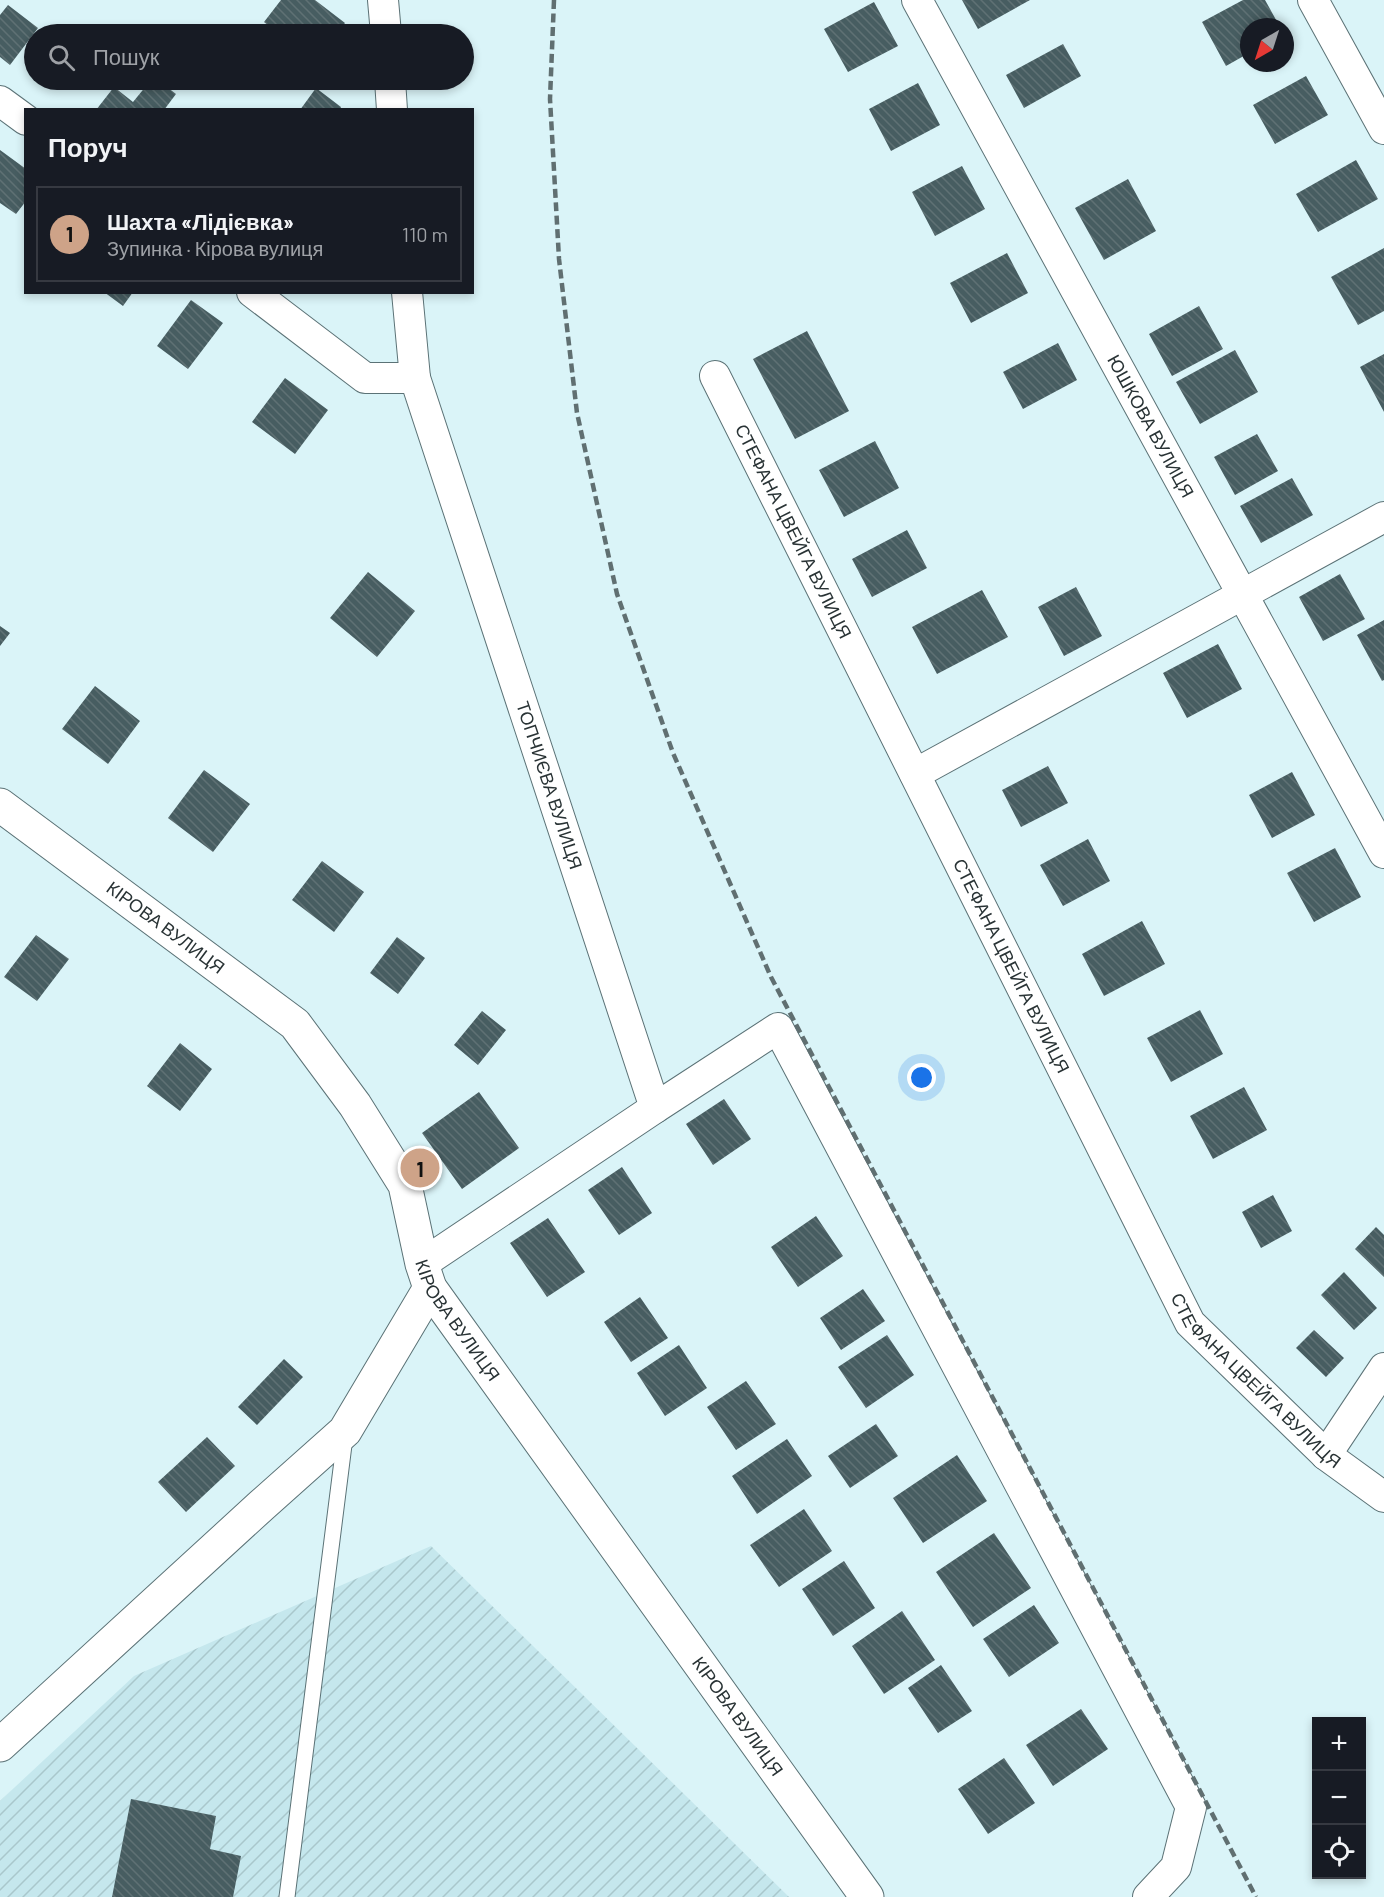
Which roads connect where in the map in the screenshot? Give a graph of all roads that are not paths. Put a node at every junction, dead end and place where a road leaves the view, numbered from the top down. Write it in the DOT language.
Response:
graph roads {
  1 [pos="383,0"];
  2 [pos="916,0"];
  3 [pos="1313,0"];
  4 [pos="385,24"];
  5 [pos="1372,80"];
  6 [pos="391,90"];
  7 [pos="0,101"];
  8 [pos="392,108"];
  9 [pos="24,119"];
  10 [pos="1384,129"];
  11 [pos="255,294"];
  12 [pos="407,294"];
  13 [pos="715,376"];
  14 [pos="415,378"];
  15 [pos="1384,517"];
  16 [pos="1242,594"];
  17 [pos="915,774"];
  18 [pos="0,805"];
  19 [pos="1384,853"];
  20 [pos="655,1108"];
  21 [pos="427,1276"];
  22 [pos="1384,1368"];
  23 [pos="345,1431"];
  24 [pos="1326,1455"];
  25 [pos="1384,1497"];
  26 [pos="0,1745"];
  27 [pos="287,1897"];
  28 [pos="867,1897"];
  29 [pos="1148,1897"];
  1 -- 4 [label="street"];
  2 -- 16 [label="street, ЮШКОВА ВУЛИЦЯ"];
  3 -- 5 [label="street"];
  5 -- 10 [label="street"];
  6 -- 8 [label="street"];
  7 -- 9 [label="street"];
  11 -- 14 [label="street"];
  12 -- 14 [label="street, ТОПЧИЄВА ВУЛИЦЯ"];
  13 -- 17 [label="street, СТЕФАНА ЦВЕЙГА ВУЛИЦЯ"];
  14 -- 20 [label="street, ТОПЧИЄВА ВУЛИЦЯ"];
  15 -- 16 [label="street"];
  16 -- 17 [label="street"];
  16 -- 19 [label="street, ЮШКОВА ВУЛИЦЯ"];
  17 -- 24 [label="street, СТЕФАНА ЦВЕЙГА ВУЛИЦЯ"];
  18 -- 21 [label="main road, КІРОВА ВУЛИЦЯ"];
  20 -- 21 [label="street"];
  20 -- 29 [label="street"];
  21 -- 23 [label="main road"];
  21 -- 28 [label="main road, КІРОВА ВУЛИЦЯ"];
  22 -- 24 [label="street"];
  23 -- 26 [label="main road"];
  23 -- 27 [label="lane"];
  24 -- 25 [label="street, СТЕФАНА ЦВЕЙГА ВУЛИЦЯ"];
}
